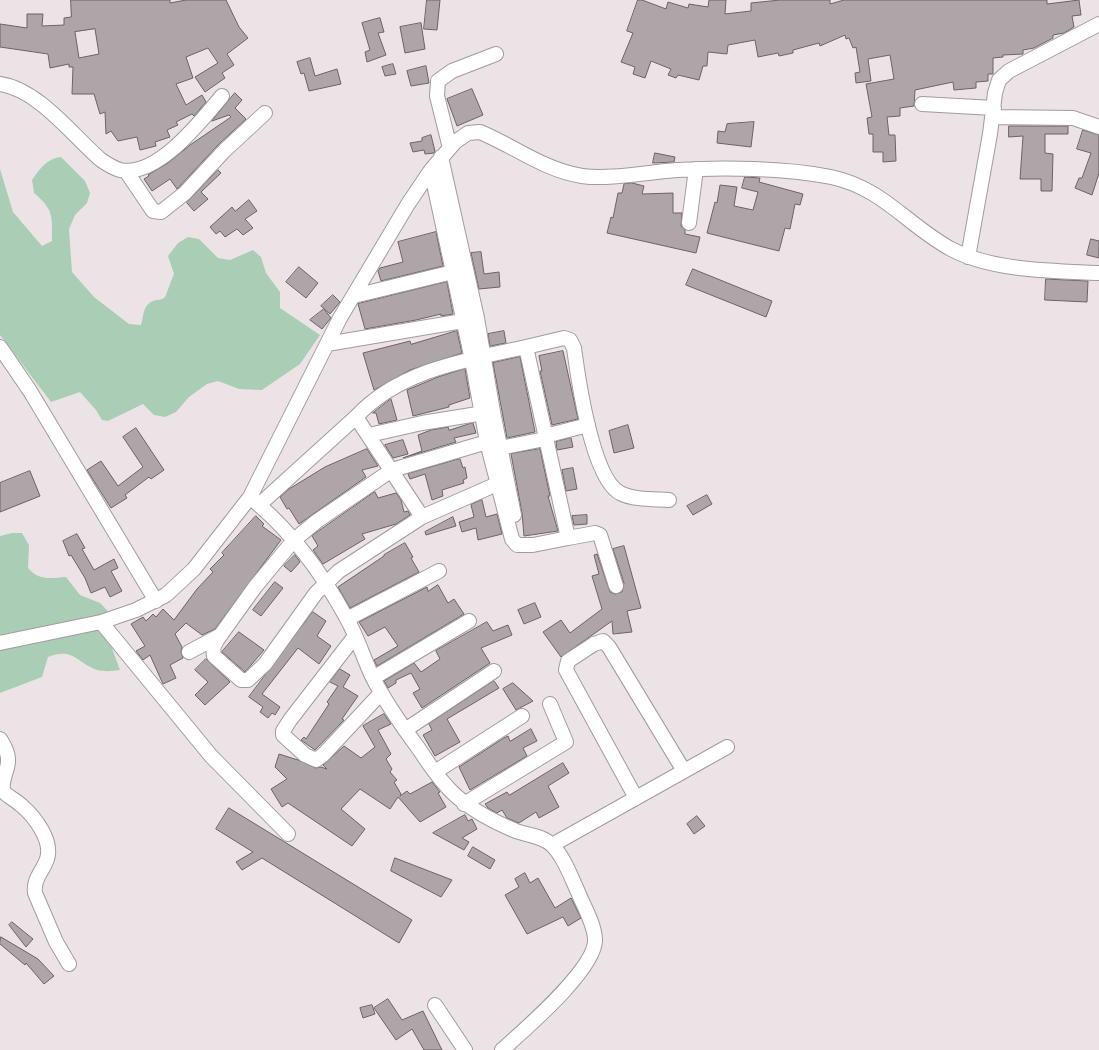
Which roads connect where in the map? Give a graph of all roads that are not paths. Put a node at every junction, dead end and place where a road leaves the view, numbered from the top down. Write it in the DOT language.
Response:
graph roads {
  1 [pos="1099,24"];
  2 [pos="496,54"];
  3 [pos="0,84"];
  4 [pos="222,96"];
  5 [pos="922,104"];
  6 [pos="993,112"];
  7 [pos="265,113"];
  8 [pos="1099,127"];
  9 [pos="445,152"];
  10 [pos="696,169"];
  11 [pos="431,170"];
  12 [pos="126,171"];
  13 [pos="689,223"];
  14 [pos="968,257"];
  15 [pos="453,272"];
  16 [pos="1099,273"];
  17 [pos="354,296"];
  18 [pos="463,321"];
  19 [pos="327,344"];
  20 [pos="0,347"];
  21 [pos="526,347"];
  22 [pos="478,358"];
  23 [pos="487,413"];
  24 [pos="356,417"];
  25 [pos="588,425"];
  26 [pos="369,435"];
  27 [pos="545,437"];
  28 [pos="487,442"];
  29 [pos="500,448"];
  30 [pos="392,470"];
  31 [pos="497,484"];
  32 [pos="669,500"];
  33 [pos="254,501"];
  34 [pos="422,516"];
  35 [pos="568,538"];
  36 [pos="294,540"];
  37 [pos="519,544"];
  38 [pos="439,571"];
  39 [pos="326,581"];
  40 [pos="616,586"];
  41 [pos="156,601"];
  42 [pos="348,619"];
  43 [pos="469,620"];
  44 [pos="101,622"];
  45 [pos="220,635"];
  46 [pos="355,636"];
  47 [pos="0,643"];
  48 [pos="189,652"];
  49 [pos="494,671"];
  50 [pos="373,678"];
  51 [pos="381,693"];
  52 [pos="550,704"];
  53 [pos="522,716"];
  54 [pos="405,730"];
  55 [pos="0,739"];
  56 [pos="727,747"];
  57 [pos="684,771"];
  58 [pos="435,772"];
  59 [pos="636,798"];
  60 [pos="464,804"];
  61 [pos="288,834"];
  62 [pos="552,845"];
  63 [pos="69,964"];
  64 [pos="434,1005"];
  65 [pos="465,1050"];
  66 [pos="502,1050"];
  1 -- 6 [label="street"];
  2 -- 9 [label="street"];
  3 -- 12 [label="street"];
  4 -- 12 [label="street"];
  5 -- 6 [label="street"];
  6 -- 8 [label="street"];
  6 -- 14 [label="street"];
  7 -- 12 [label="street"];
  9 -- 10 [label="street"];
  9 -- 11 [label="street"];
  9 -- 22 [label="street"];
  10 -- 13 [label="street"];
  10 -- 14 [label="street"];
  11 -- 15 [label="street"];
  11 -- 17 [label="street"];
  14 -- 16 [label="street"];
  15 -- 17 [label="street"];
  15 -- 18 [label="street"];
  17 -- 19 [label="street"];
  18 -- 19 [label="street"];
  18 -- 22 [label="street"];
  19 -- 33 [label="street"];
  20 -- 41 [label="street"];
  21 -- 22 [label="street"];
  21 -- 25 [label="street"];
  21 -- 27 [label="street"];
  22 -- 23 [label="street"];
  22 -- 24 [label="street"];
  23 -- 26 [label="street"];
  23 -- 28 [label="street"];
  23 -- 29 [label="street"];
  24 -- 26 [label="street"];
  24 -- 33 [label="street"];
  25 -- 27 [label="street"];
  25 -- 32 [label="street"];
  26 -- 30 [label="street"];
  27 -- 29 [label="street"];
  27 -- 35 [label="street"];
  28 -- 30 [label="street"];
  28 -- 31 [label="street"];
  29 -- 37 [label="street"];
  30 -- 34 [label="street"];
  30 -- 36 [label="street"];
  31 -- 34 [label="street"];
  31 -- 37 [label="street"];
  33 -- 36 [label="street"];
  33 -- 41 [label="street"];
  34 -- 39 [label="street"];
  35 -- 37 [label="street"];
  35 -- 40 [label="street"];
  36 -- 39 [label="street"];
  36 -- 45 [label="street"];
  38 -- 42 [label="street"];
  39 -- 42 [label="street"];
  39 -- 45 [label="street"];
  41 -- 44 [label="street"];
  42 -- 46 [label="street"];
  43 -- 50 [label="street"];
  44 -- 47 [label="street"];
  44 -- 61 [label="street"];
  45 -- 48 [label="street"];
  46 -- 50 [label="street"];
  46 -- 51 [label="street"];
  49 -- 54 [label="street"];
  50 -- 51 [label="street"];
  51 -- 54 [label="street"];
  52 -- 60 [label="street"];
  53 -- 58 [label="street"];
  54 -- 58 [label="street"];
  55 -- 63 [label="street"];
  56 -- 57 [label="street"];
  57 -- 59 [label="street"];
  57 -- 59 [label="street"];
  58 -- 60 [label="street"];
  59 -- 62 [label="street"];
  60 -- 62 [label="street"];
  62 -- 66 [label="street"];
  64 -- 65 [label="street"];
}
